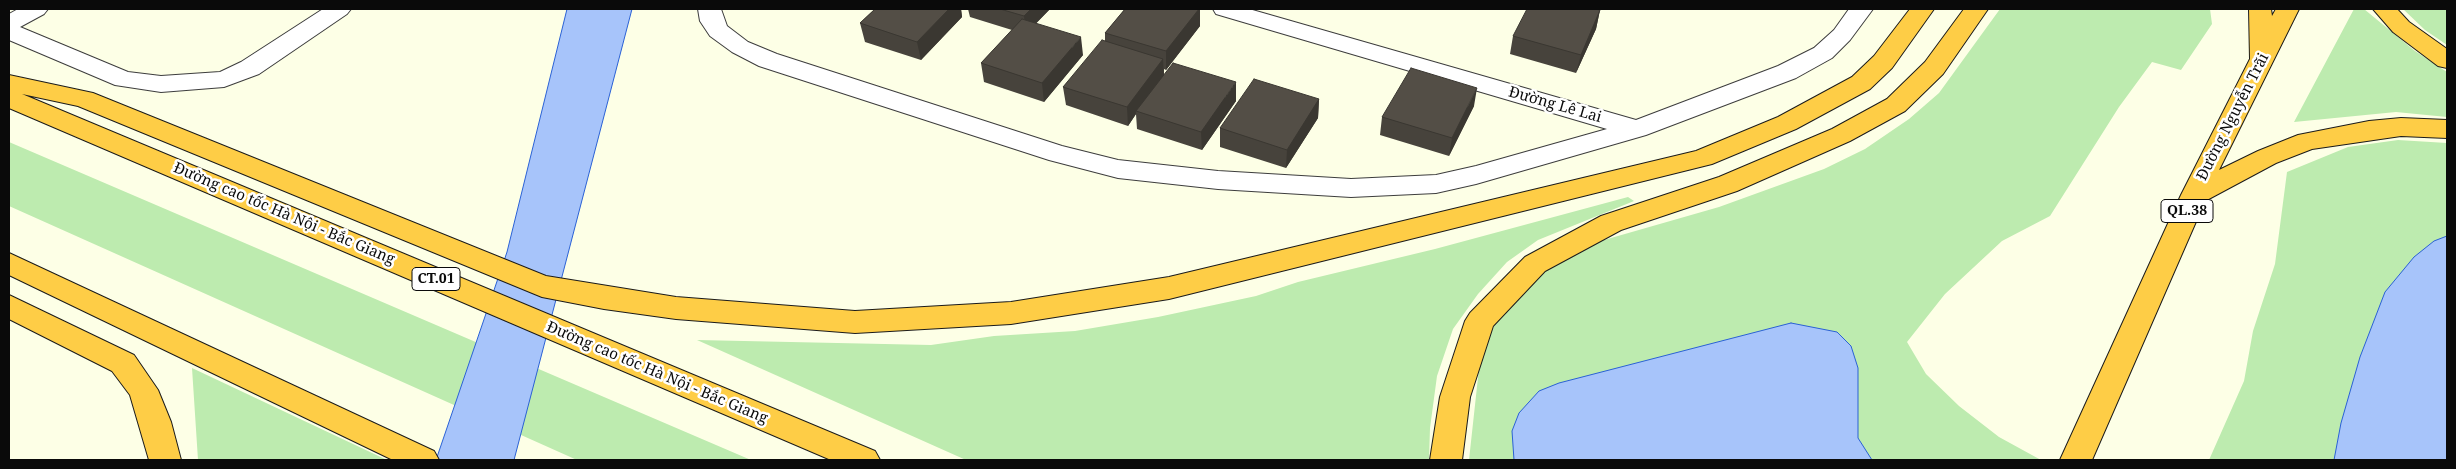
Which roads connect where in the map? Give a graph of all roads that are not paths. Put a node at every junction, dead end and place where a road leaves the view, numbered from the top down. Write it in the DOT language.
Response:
graph roads {
  1 [pos="36,9"];
  2 [pos="339,9"];
  3 [pos="710,9"];
  4 [pos="1224,9"];
  5 [pos="1860,9"];
  6 [pos="1922,9"];
  7 [pos="1976,9"];
  8 [pos="2260,9"];
  9 [pos="2287,9"];
  10 [pos="2384,9"];
  11 [pos="9,23"];
  12 [pos="9,31"];
  13 [pos="2447,60"];
  14 [pos="2261,64"];
  15 [pos="9,83"];
  16 [pos="9,98"];
  17 [pos="1637,129"];
  18 [pos="2447,129"];
  19 [pos="2194,194"];
  20 [pos="9,264"];
  21 [pos="9,306"];
  22 [pos="165,460"];
  23 [pos="423,460"];
  24 [pos="864,460"];
  25 [pos="1446,460"];
  26 [pos="2076,460"];
  1 -- 11 [label="street"];
  2 -- 12 [label="street"];
  3 -- 17 [label="street"];
  4 -- 17 [label="street, Đường Lê Lai"];
  5 -- 17 [label="street"];
  6 -- 15 [label="highway"];
  7 -- 25 [label="highway"];
  8 -- 14 [label="highway"];
  9 -- 14 [label="highway, Đường Nguyễn Trãi / QL.38"];
  10 -- 13 [label="highway"];
  14 -- 19 [label="highway, Đường Nguyễn Trãi / QL.38"];
  16 -- 24 [label="highway, Đường cao tốc Hà Nội - Bắc Giang / CT.01"];
  18 -- 19 [label="highway"];
  19 -- 26 [label="highway, Đường Nguyễn Trãi / QL.38"];
  20 -- 23 [label="highway"];
  21 -- 22 [label="highway"];
}
